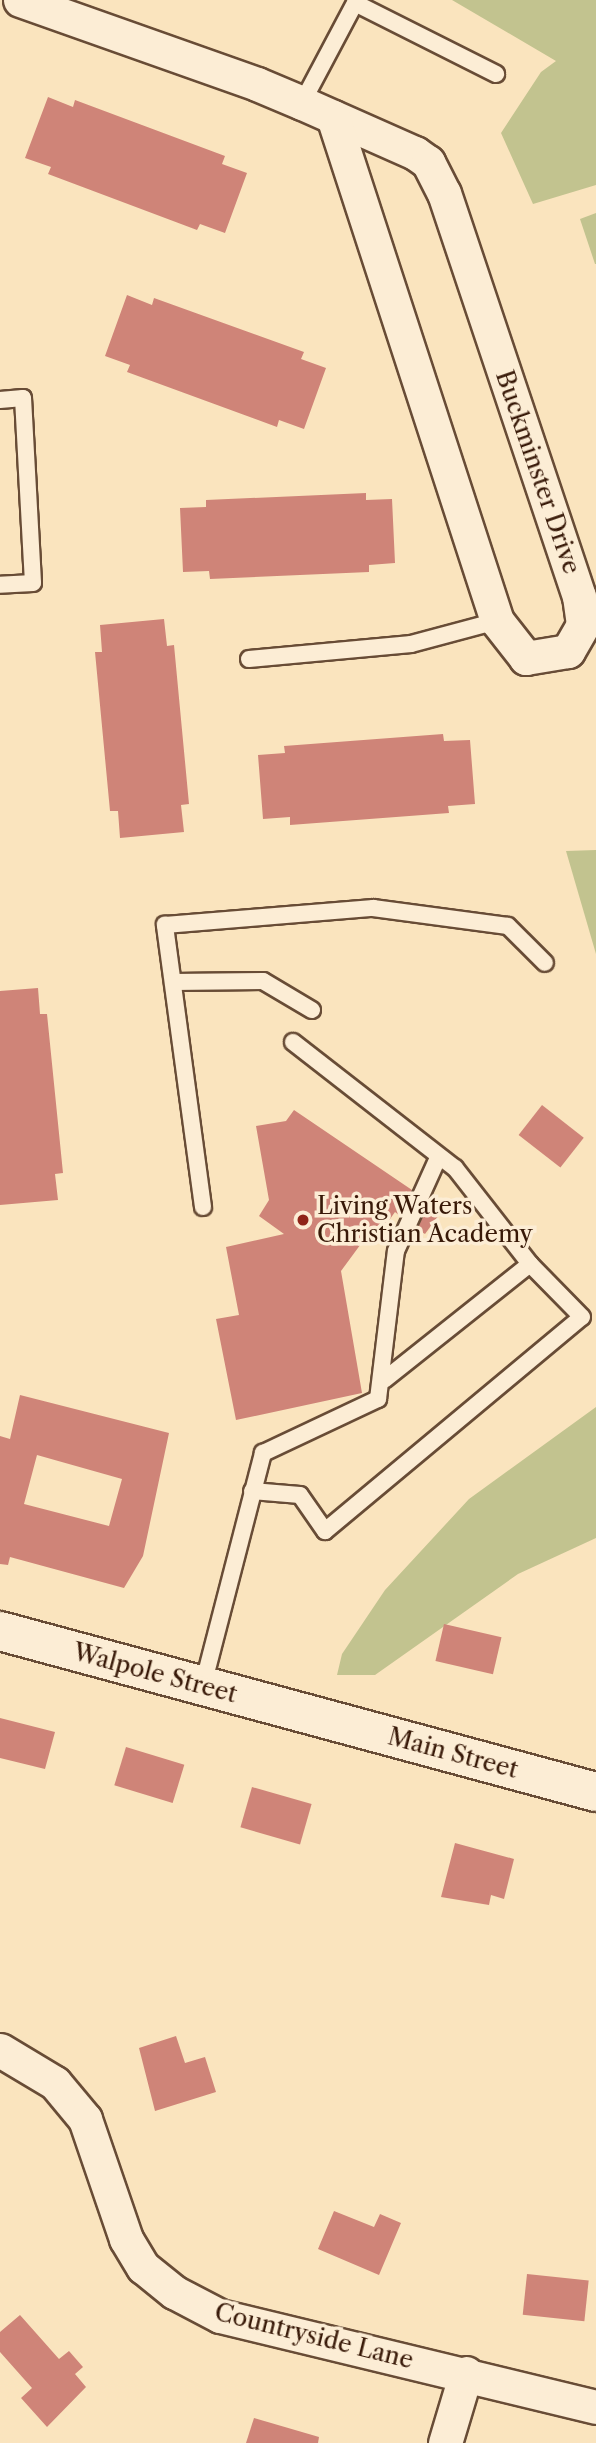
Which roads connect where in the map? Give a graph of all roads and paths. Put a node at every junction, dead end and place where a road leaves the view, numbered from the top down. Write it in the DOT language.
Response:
graph roads {
  1 [pos="20,0"];
  2 [pos="496,74"];
  3 [pos="302,103"];
  4 [pos="333,117"];
  5 [pos="0,400"];
  6 [pos="0,585"];
  7 [pos="588,593"];
  8 [pos="497,621"];
  9 [pos="249,659"];
  10 [pos="545,963"];
  11 [pos="173,982"];
  12 [pos="312,1010"];
  13 [pos="293,1042"];
  14 [pos="437,1160"];
  15 [pos="203,1207"];
  16 [pos="530,1264"];
  17 [pos="384,1380"];
  18 [pos="252,1492"];
  19 [pos="0,1631"];
  20 [pos="203,1686"];
  21 [pos="311,1715"];
  22 [pos="596,1792"];
  23 [pos="0,2050"];
  24 [pos="466,2373"];
  25 [pos="596,2407"];
  26 [pos="445,2443"];
  1 -- 3 [label="street, Buckminster Drive"];
  2 -- 3 [label="lane"];
  3 -- 4 [label="street, Buckminster Drive"];
  4 -- 7 [label="street, Buckminster Drive"];
  4 -- 8 [label="street, Buckminster Drive"];
  5 -- 6 [label="lane"];
  7 -- 8 [label="street, Buckminster Drive"];
  8 -- 9 [label="lane"];
  10 -- 11 [label="lane"];
  11 -- 12 [label="lane"];
  11 -- 15 [label="lane"];
  13 -- 14 [label="lane"];
  14 -- 16 [label="lane"];
  14 -- 17 [label="lane"];
  16 -- 17 [label="lane"];
  16 -- 18 [label="lane"];
  17 -- 18 [label="lane"];
  18 -- 20 [label="lane"];
  19 -- 20 [label="main road, Walpole Street"];
  20 -- 21 [label="main road, Walpole Street"];
  21 -- 22 [label="main road, Main Street"];
  23 -- 24 [label="street, Countryside Lane"];
  24 -- 25 [label="street, Countryside Lane"];
  24 -- 26 [label="street"];
}
